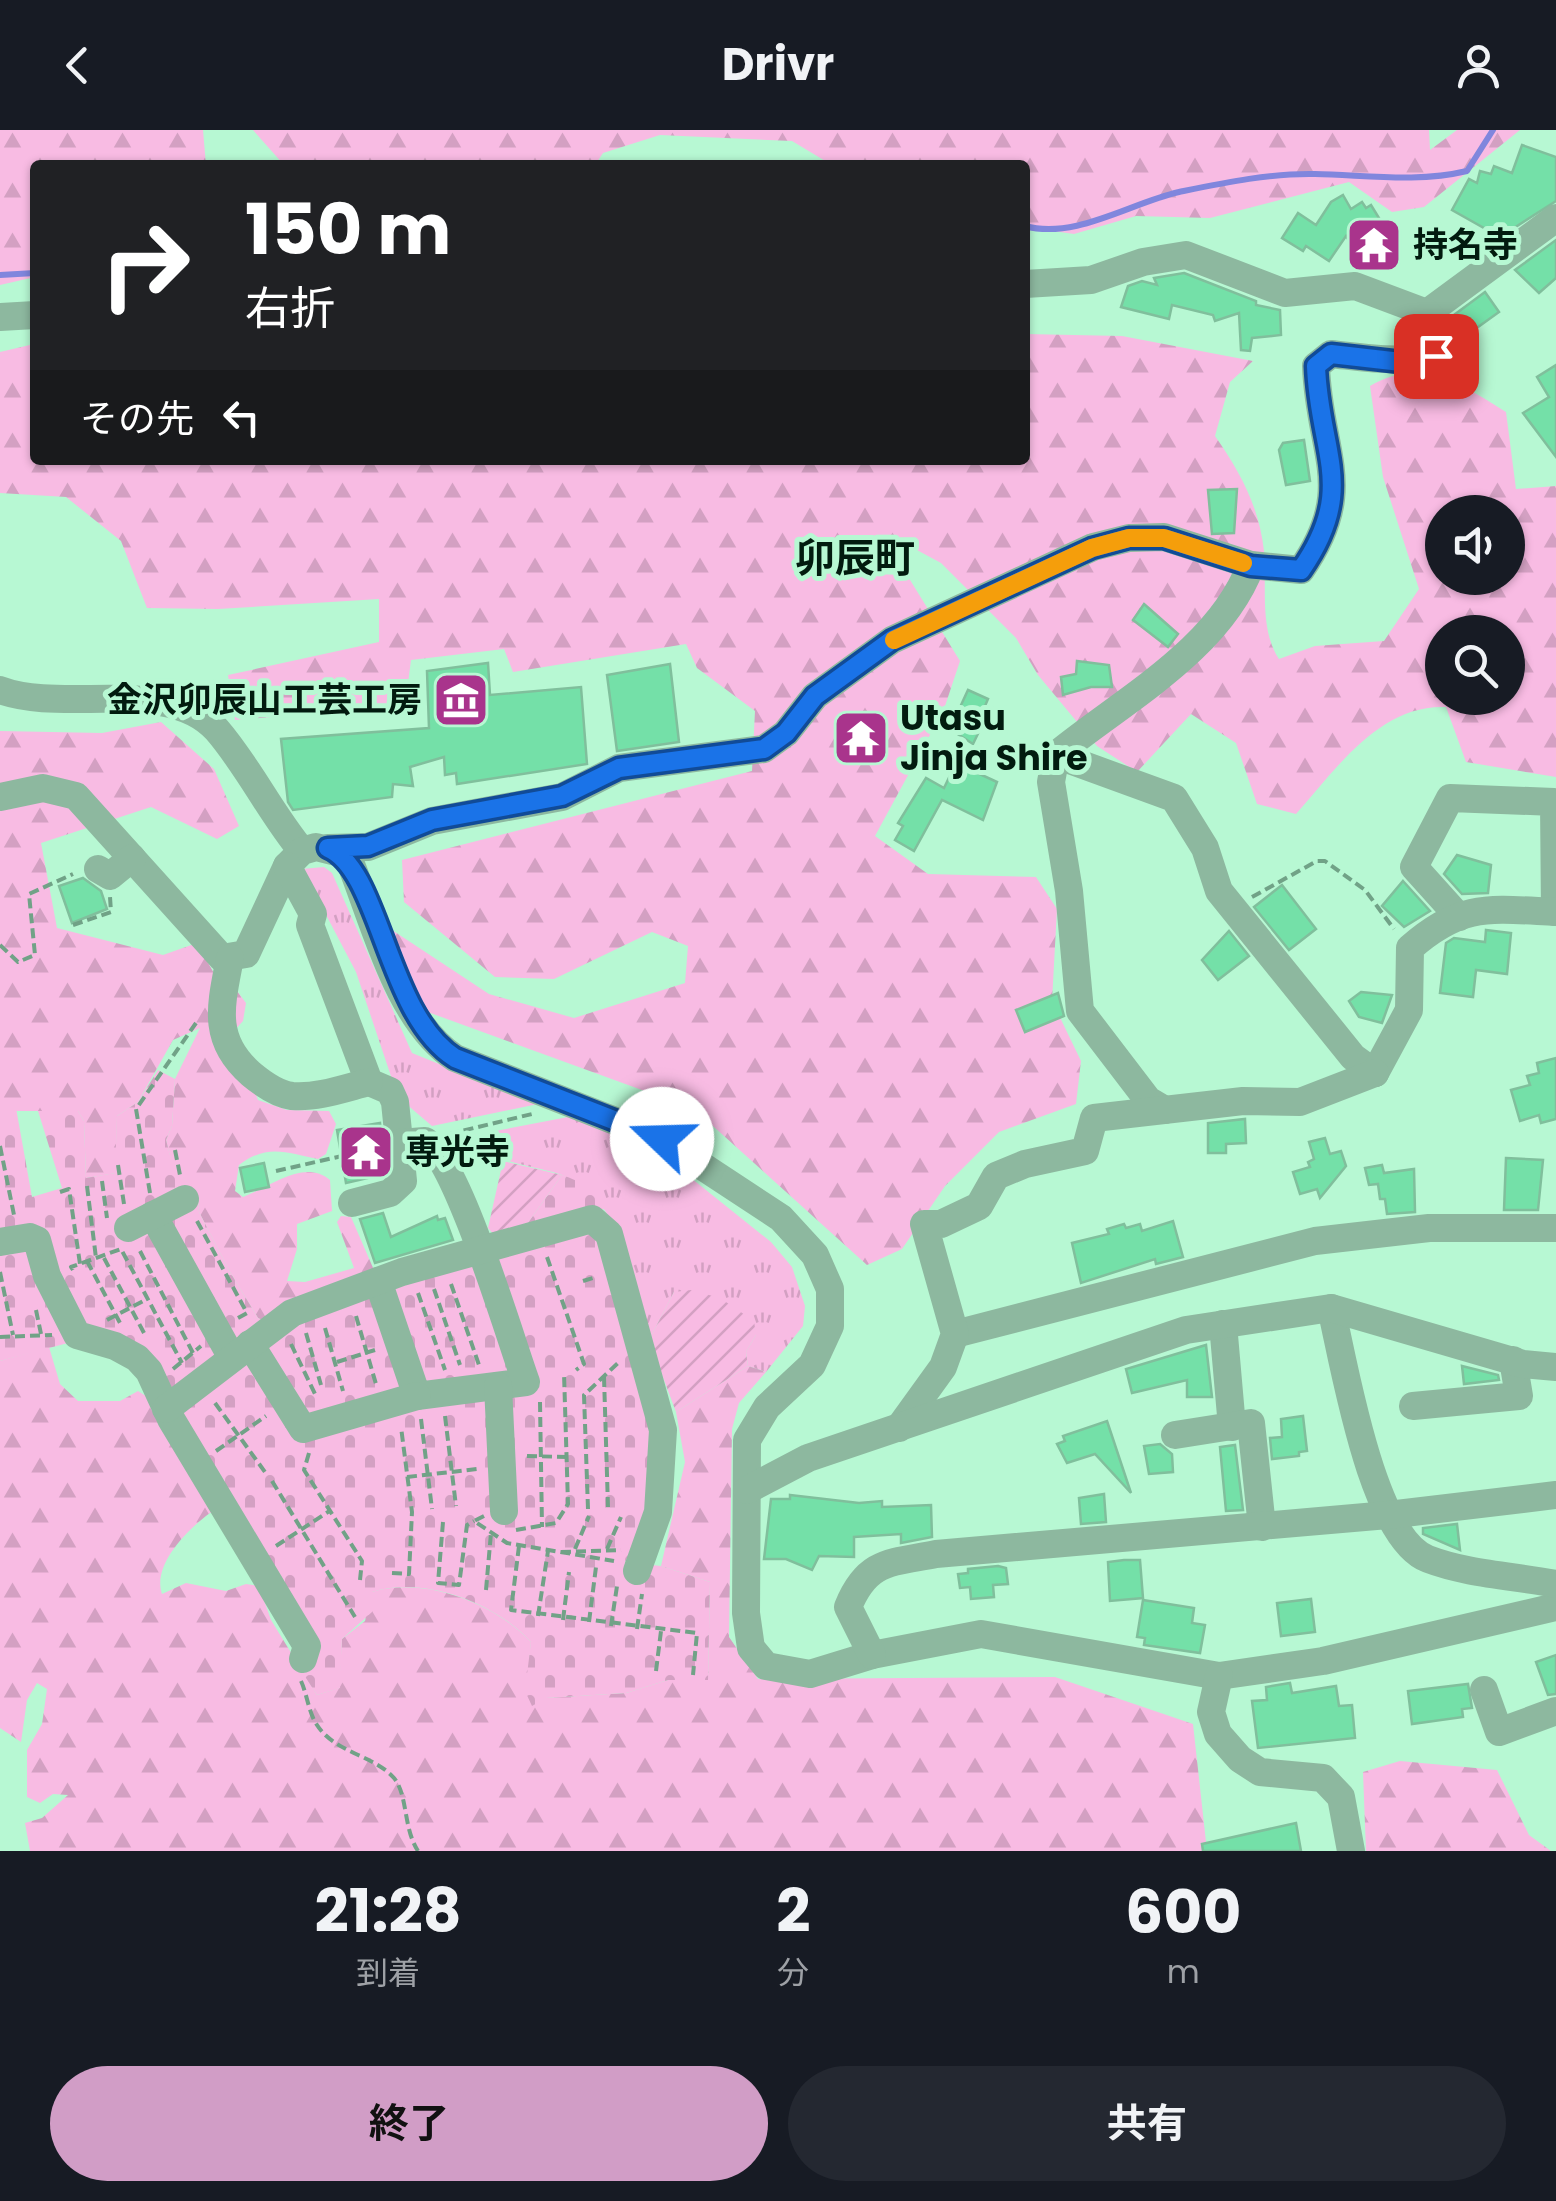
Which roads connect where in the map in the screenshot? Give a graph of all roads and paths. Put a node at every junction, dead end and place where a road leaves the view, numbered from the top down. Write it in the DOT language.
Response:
graph roads {
  1 [pos="1556,218"];
  2 [pos="1030,284"];
  3 [pos="1428,313"];
  4 [pos="30,315"];
  5 [pos="0,317"];
  6 [pos="1251,566"];
  7 [pos="0,690"];
  8 [pos="1056,755"];
  9 [pos="0,797"];
  10 [pos="306,855"];
  11 [pos="132,858"];
  12 [pos="90,870"];
  13 [pos="1233,909"];
  14 [pos="111,912"];
  15 [pos="1555,912"];
  16 [pos="1458,917"];
  17 [pos="73,926"];
  18 [pos="0,945"];
  19 [pos="1410,948"];
  20 [pos="230,958"];
  21 [pos="224,988"];
  22 [pos="1374,1073"];
  23 [pos="369,1082"];
  24 [pos="1165,1110"];
  25 [pos="536,1113"];
  26 [pos="457,1131"];
  27 [pos="400,1143"];
  28 [pos="0,1146"];
  29 [pos="175,1150"];
  30 [pos="342,1156"];
  31 [pos="118,1166"];
  32 [pos="276,1171"];
  33 [pos="87,1186"];
  34 [pos="60,1192"];
  35 [pos="185,1199"];
  36 [pos="352,1203"];
  37 [pos="141,1221"];
  38 [pos="1556,1228"];
  39 [pos="539,1234"];
  40 [pos="10,1241"];
  41 [pos="480,1250"];
  42 [pos="103,1256"];
  43 [pos="96,1258"];
  44 [pos="87,1261"];
  45 [pos="80,1264"];
  46 [pos="426,1265"];
  47 [pos="0,1272"];
  48 [pos="78,1281"];
  49 [pos="378,1281"];
  50 [pos="147,1298"];
  51 [pos="352,1303"];
  52 [pos="131,1308"];
  53 [pos="1331,1308"];
  54 [pos="321,1314"];
  55 [pos="116,1315"];
  56 [pos="302,1320"];
  57 [pos="1223,1324"];
  58 [pos="215,1332"];
  59 [pos="956,1334"];
  60 [pos="13,1335"];
  61 [pos="77,1335"];
  62 [pos="0,1336"];
  63 [pos="117,1336"];
  64 [pos="148,1340"];
  65 [pos="290,1342"];
  66 [pos="399,1342"];
  67 [pos="241,1351"];
  68 [pos="367,1352"];
  69 [pos="192,1353"];
  70 [pos="1513,1360"];
  71 [pos="334,1362"];
  72 [pos="182,1363"];
  73 [pos="460,1366"];
  74 [pos="1556,1367"];
  75 [pos="576,1370"];
  76 [pos="564,1373"];
  77 [pos="153,1379"];
  78 [pos="503,1383"];
  79 [pos="450,1384"];
  80 [pos="321,1385"];
  81 [pos="210,1396"];
  82 [pos="381,1398"];
  83 [pos="286,1401"];
  84 [pos="1413,1406"];
  85 [pos="166,1409"];
  86 [pos="412,1409"];
  87 [pos="444,1411"];
  88 [pos="327,1421"];
  89 [pos="1232,1427"];
  90 [pos="899,1428"];
  91 [pos="238,1435"];
  92 [pos="1175,1435"];
  93 [pos="541,1456"];
  94 [pos="567,1457"];
  95 [pos="502,1461"];
  96 [pos="198,1464"];
  97 [pos="265,1472"];
  98 [pos="407,1477"];
  99 [pos="272,1480"];
  100 [pos="746,1490"];
  101 [pos="1556,1495"];
  102 [pos="456,1506"];
  103 [pos="608,1507"];
  104 [pos="432,1509"];
  105 [pos="588,1509"];
  106 [pos="330,1510"];
  107 [pos="1388,1515"];
  108 [pos="589,1516"];
  109 [pos="621,1517"];
  110 [pos="474,1521"];
  111 [pos="443,1522"];
  112 [pos="498,1522"];
  113 [pos="542,1526"];
  114 [pos="1262,1527"];
  115 [pos="302,1529"];
  116 [pos="519,1546"];
  117 [pos="575,1549"];
  118 [pos="607,1550"];
  119 [pos="548,1551"];
  120 [pos="557,1553"];
  121 [pos="256,1560"];
  122 [pos="596,1567"];
  123 [pos="635,1568"];
  124 [pos="568,1572"];
  125 [pos="392,1573"];
  126 [pos="360,1580"];
  127 [pos="1556,1584"];
  128 [pos="486,1590"];
  129 [pos="1556,1607"];
  130 [pos="538,1616"];
  131 [pos="355,1617"];
  132 [pos="564,1620"];
  133 [pos="588,1622"];
  134 [pos="611,1626"];
  135 [pos="636,1629"];
  136 [pos="662,1631"];
  137 [pos="872,1655"];
  138 [pos="303,1659"];
  139 [pos="656,1671"];
  140 [pos="693,1676"];
  141 [pos="1219,1676"];
  142 [pos="1484,1690"];
  143 [pos="1555,1717"];
  144 [pos="418,1851"];
  145 [pos="1351,1851"];
  1 -- 3 [label="street"];
  2 -- 3 [label="street"];
  3 -- 6 [label="street"];
  4 -- 5 [label="street"];
  6 -- 8 [label="street"];
  6 -- 10 [label="street"];
  7 -- 10 [label="street"];
  8 -- 13 [label="street"];
  8 -- 24 [label="street"];
  9 -- 11 [label="street"];
  10 -- 20 [label="street"];
  10 -- 23 [label="street"];
  10 -- 100 [label="street"];
  11 -- 12 [label="street"];
  11 -- 20 [label="street"];
  12 -- 18 [label="path"];
  13 -- 19 [label="path"];
  13 -- 22 [label="street"];
  14 -- 17 [label="path"];
  15 -- 16 [label="street"];
  15 -- 16 [label="street"];
  16 -- 19 [label="street"];
  19 -- 22 [label="street"];
  20 -- 21 [label="street"];
  21 -- 23 [label="street"];
  21 -- 37 [label="path"];
  22 -- 24 [label="street"];
  23 -- 27 [label="street"];
  24 -- 59 [label="street"];
  25 -- 26 [label="path"];
  27 -- 36 [label="street"];
  27 -- 41 [label="street"];
  28 -- 40 [label="path"];
  29 -- 35 [label="path"];
  30 -- 32 [label="path"];
  31 -- 37 [label="path"];
  33 -- 43 [label="path"];
  34 -- 45 [label="path"];
  35 -- 37 [label="street"];
  35 -- 58 [label="path"];
  37 -- 58 [label="street"];
  37 -- 69 [label="path"];
  38 -- 59 [label="street"];
  39 -- 41 [label="street"];
  39 -- 75 [label="path"];
  39 -- 123 [label="street"];
  40 -- 61 [label="street"];
  41 -- 46 [label="street"];
  41 -- 78 [label="street"];
  42 -- 43 [label="path"];
  42 -- 50 [label="path"];
  42 -- 52 [label="path"];
  43 -- 44 [label="path"];
  44 -- 45 [label="path"];
  44 -- 55 [label="path"];
  45 -- 48 [label="path"];
  46 -- 49 [label="street"];
  46 -- 73 [label="path"];
  46 -- 78 [label="path"];
  46 -- 79 [label="path"];
  47 -- 60 [label="path"];
  49 -- 66 [label="street"];
  49 -- 67 [label="street"];
  50 -- 52 [label="path"];
  50 -- 72 [label="path"];
  51 -- 68 [label="path"];
  52 -- 55 [label="path"];
  52 -- 64 [label="path"];
  53 -- 57 [label="street"];
  53 -- 70 [label="street"];
  53 -- 107 [label="street"];
  54 -- 71 [label="path"];
  55 -- 63 [label="path"];
  55 -- 63 [label="path"];
  56 -- 80 [label="path"];
  57 -- 89 [label="street"];
  57 -- 90 [label="street"];
  58 -- 67 [label="street"];
  58 -- 69 [label="path"];
  59 -- 90 [label="street"];
  60 -- 61 [label="path"];
  60 -- 62 [label="path"];
  61 -- 63 [label="street"];
  63 -- 77 [label="street"];
  65 -- 88 [label="path"];
  66 -- 68 [label="path"];
  66 -- 86 [label="street"];
  67 -- 83 [label="street"];
  67 -- 85 [label="street"];
  68 -- 71 [label="path"];
  68 -- 82 [label="path"];
  69 -- 72 [label="path"];
  70 -- 74 [label="street"];
  70 -- 84 [label="street"];
  71 -- 88 [label="path"];
  72 -- 77 [label="path"];
  76 -- 94 [label="path"];
  77 -- 85 [label="street"];
  78 -- 86 [label="street"];
  78 -- 93 [label="path"];
  78 -- 95 [label="street"];
  81 -- 91 [label="path"];
  83 -- 88 [label="street"];
  83 -- 91 [label="path"];
  85 -- 96 [label="street"];
  86 -- 88 [label="street"];
  86 -- 98 [label="path"];
  86 -- 104 [label="path"];
  87 -- 102 [label="path"];
  88 -- 106 [label="path"];
  89 -- 92 [label="street"];
  89 -- 114 [label="street"];
  90 -- 100 [label="street"];
  91 -- 96 [label="path"];
  91 -- 97 [label="path"];
  93 -- 94 [label="path"];
  93 -- 95 [label="path"];
  93 -- 113 [label="path"];
  94 -- 113 [label="path"];
  95 -- 98 [label="path"];
  95 -- 112 [label="street"];
  96 -- 121 [label="street"];
  98 -- 125 [label="path"];
  99 -- 115 [label="path"];
  100 -- 137 [label="street"];
  101 -- 107 [label="street"];
  103 -- 105 [label="path"];
  106 -- 115 [label="path"];
  106 -- 126 [label="path"];
  107 -- 114 [label="street"];
  107 -- 127 [label="street"];
  108 -- 117 [label="path"];
  109 -- 118 [label="path"];
  110 -- 111 [label="path"];
  110 -- 112 [label="path"];
  110 -- 112 [label="path"];
  112 -- 113 [label="path"];
  112 -- 116 [label="path"];
  112 -- 128 [label="path"];
  114 -- 137 [label="street"];
  115 -- 121 [label="path"];
  115 -- 131 [label="path"];
  116 -- 119 [label="path"];
  116 -- 130 [label="path"];
  117 -- 118 [label="path"];
  117 -- 120 [label="path"];
  118 -- 123 [label="path"];
  119 -- 120 [label="path"];
  119 -- 130 [label="path"];
  120 -- 123 [label="path"];
  121 -- 138 [label="street"];
  122 -- 133 [label="path"];
  123 -- 134 [label="path"];
  123 -- 135 [label="path"];
  124 -- 132 [label="path"];
  129 -- 141 [label="street"];
  130 -- 132 [label="path"];
  132 -- 133 [label="path"];
  133 -- 134 [label="path"];
  134 -- 135 [label="path"];
  135 -- 136 [label="path"];
  136 -- 139 [label="path"];
  136 -- 140 [label="path"];
  137 -- 141 [label="street"];
  138 -- 144 [label="path"];
  141 -- 145 [label="street"];
  142 -- 143 [label="street"];
}
